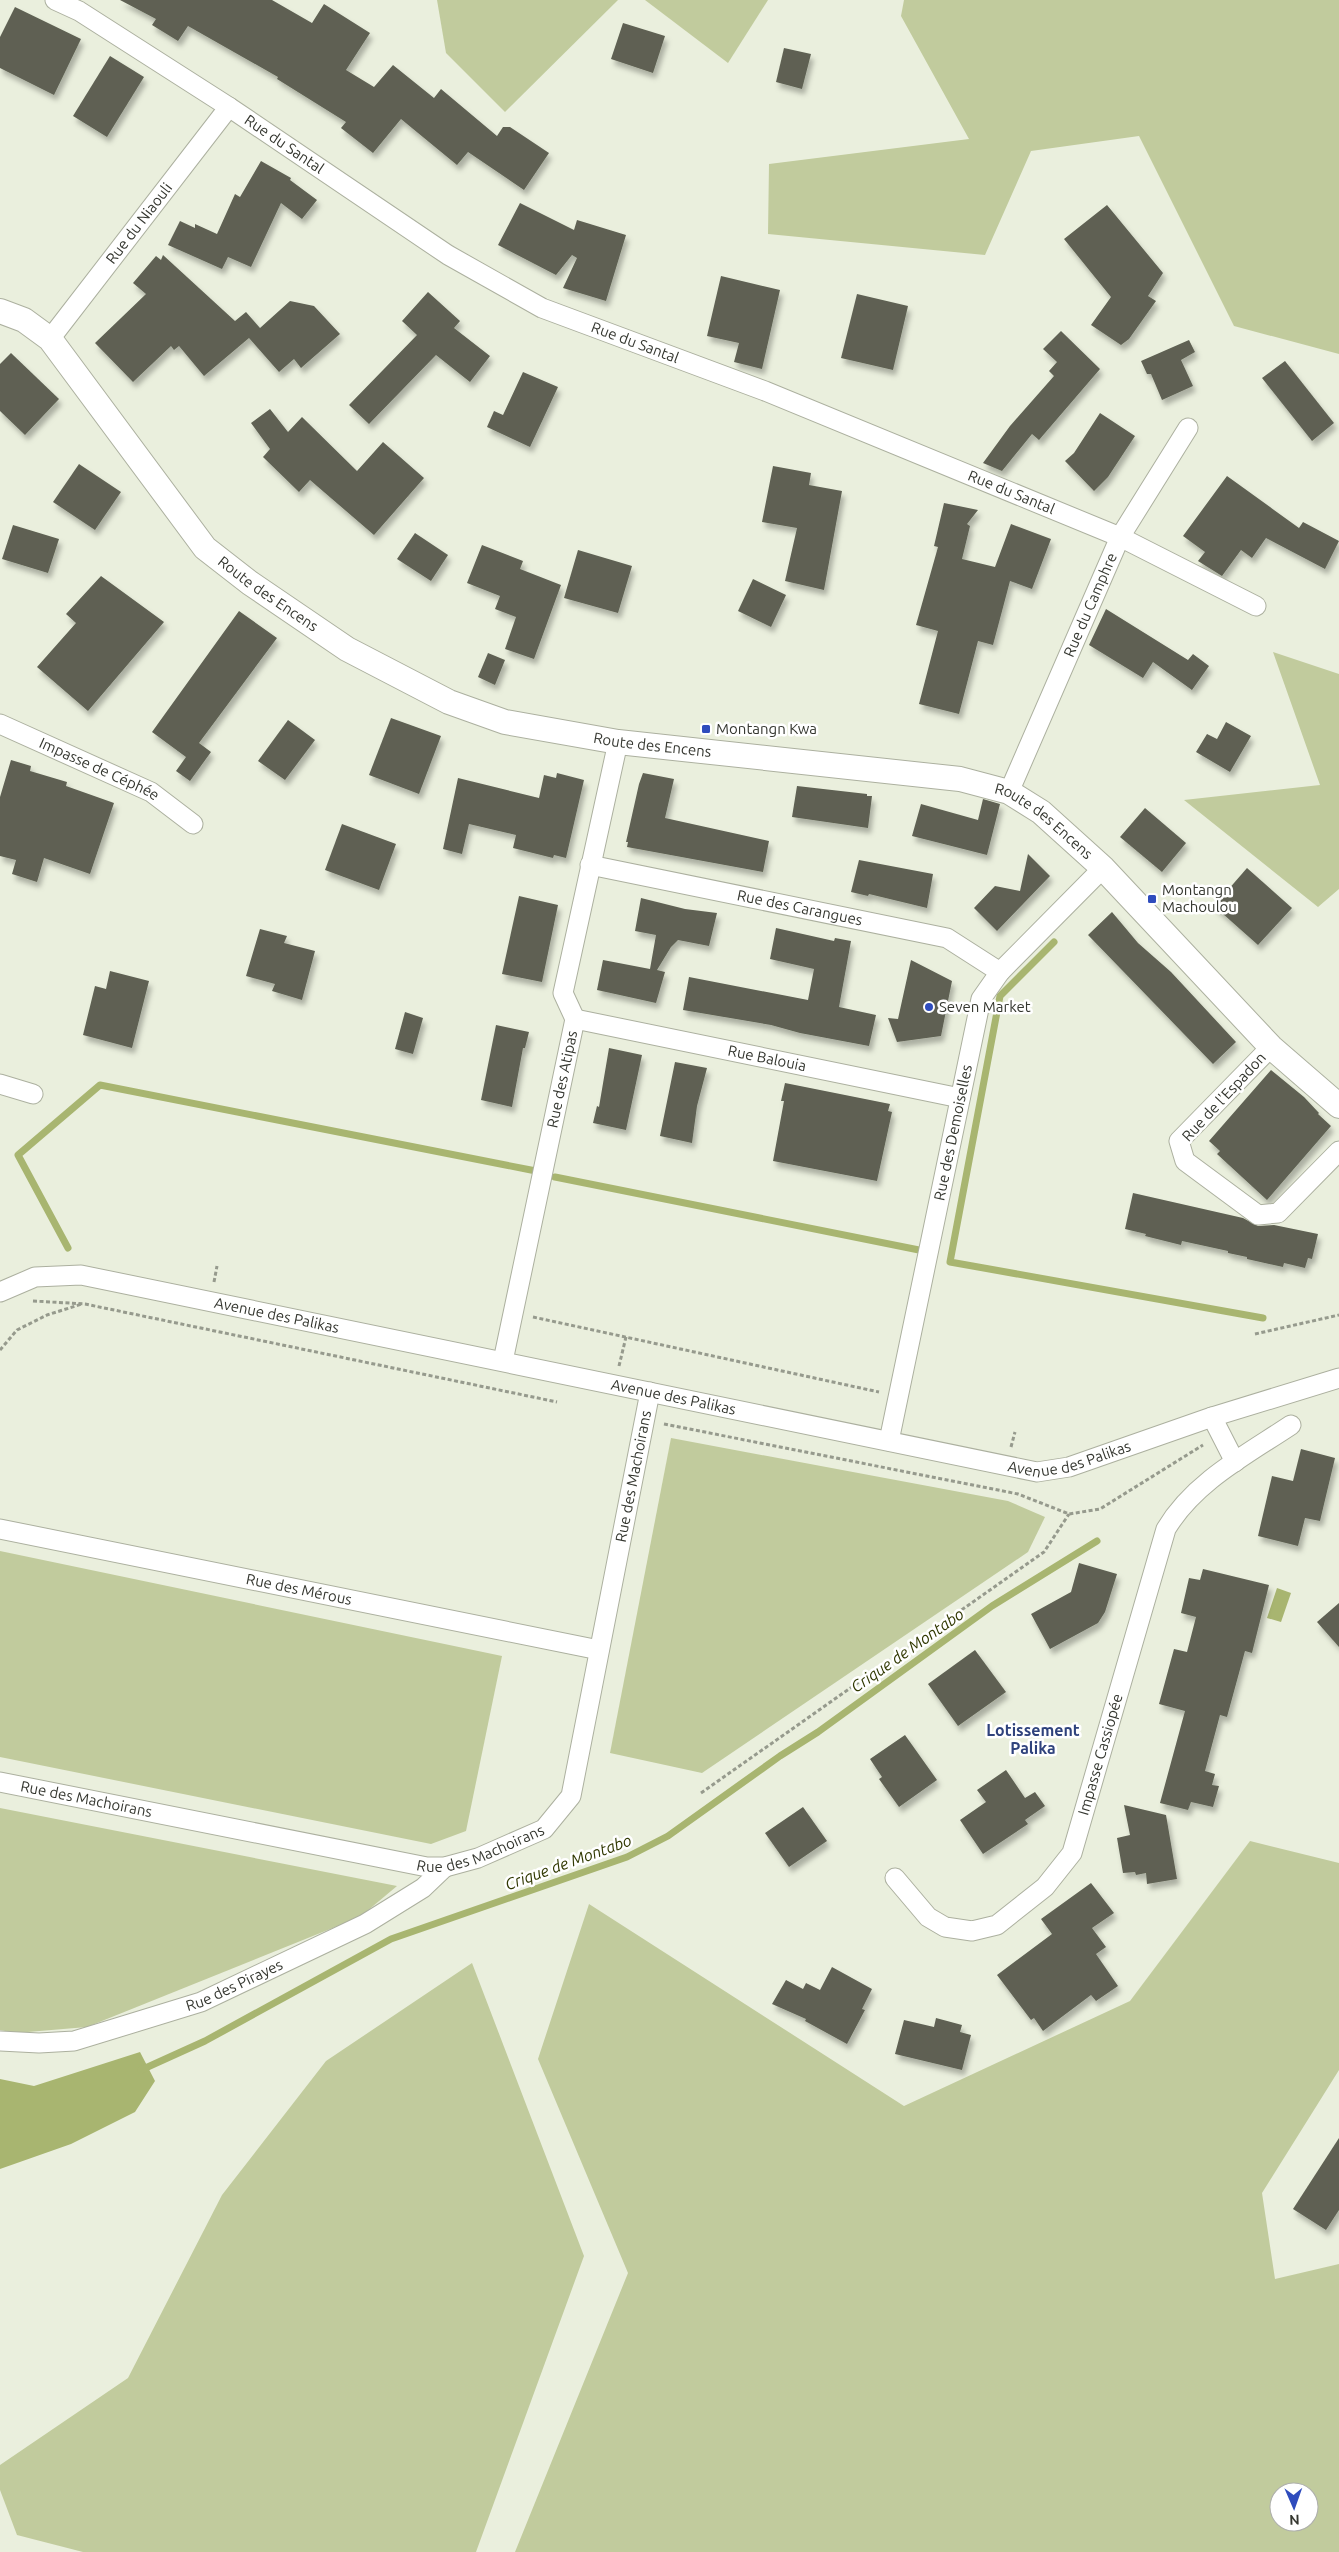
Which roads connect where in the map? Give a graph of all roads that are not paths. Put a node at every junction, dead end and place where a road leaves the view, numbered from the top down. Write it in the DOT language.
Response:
graph roads {
  1 [pos="55,0"];
  2 [pos="229,107"];
  3 [pos="0,311"];
  4 [pos="50,340"];
  5 [pos="1188,428"];
  6 [pos="1120,537"];
  7 [pos="1256,606"];
  8 [pos="0,724"];
  9 [pos="618,742"];
  10 [pos="1009,792"];
  11 [pos="193,824"];
  12 [pos="590,865"];
  13 [pos="1103,868"];
  14 [pos="1000,972"];
  15 [pos="575,1019"];
  16 [pos="1271,1047"];
  17 [pos="0,1084"];
  18 [pos="33,1094"];
  19 [pos="960,1098"];
  20 [pos="1339,1106"];
  21 [pos="1339,1152"];
  22 [pos="0,1292"];
  23 [pos="503,1361"];
  24 [pos="1339,1378"];
  25 [pos="650,1392"];
  26 [pos="1212,1417"];
  27 [pos="1291,1425"];
  28 [pos="889,1441"];
  29 [pos="1235,1462"];
  30 [pos="0,1529"];
  31 [pos="599,1650"];
  32 [pos="0,1782"];
  33 [pos="445,1867"];
  34 [pos="895,1878"];
  35 [pos="0,2041"];
  1 -- 2 [label="street, Rue du Santal"];
  2 -- 4 [label="street, Rue du Niaouli"];
  2 -- 6 [label="street, Rue du Santal"];
  3 -- 4 [label="street, Route des Encens"];
  4 -- 9 [label="street, Route des Encens"];
  5 -- 6 [label="street, Rue du Camphre"];
  6 -- 7 [label="street, Rue du Santal"];
  6 -- 10 [label="street, Rue du Camphre"];
  8 -- 11 [label="street, Impasse de Céphée"];
  9 -- 10 [label="street, Route des Encens"];
  9 -- 12 [label="street, Rue des Atipas"];
  10 -- 13 [label="street, Route des Encens"];
  12 -- 14 [label="street, Rue des Carangues"];
  12 -- 15 [label="street, Rue des Atipas"];
  13 -- 14 [label="street, Rue des Demoiselles"];
  13 -- 16 [label="street, Route des Encens"];
  14 -- 19 [label="street, Rue des Demoiselles"];
  15 -- 19 [label="street, Rue Balouia"];
  15 -- 23 [label="street, Rue des Atipas"];
  16 -- 20 [label="street, Route des Encens"];
  16 -- 21 [label="street, Rue de l'Espadon"];
  17 -- 18 [label="street"];
  19 -- 28 [label="street, Rue des Demoiselles"];
  22 -- 23 [label="street, Avenue des Palikas"];
  23 -- 25 [label="street, Avenue des Palikas"];
  24 -- 26 [label="street, Avenue des Palikas"];
  25 -- 28 [label="street, Avenue des Palikas"];
  25 -- 31 [label="street, Rue des Machoirans"];
  26 -- 28 [label="street, Avenue des Palikas"];
  26 -- 29 [label="street"];
  27 -- 29 [label="street, Impasse Cassiopée"];
  29 -- 34 [label="street, Impasse Cassiopée"];
  30 -- 31 [label="street, Rue des Mérous"];
  31 -- 33 [label="street, Rue des Machoirans"];
  32 -- 33 [label="street, Rue des Machoirans"];
  33 -- 35 [label="street, Rue des Pirayes"];
}
